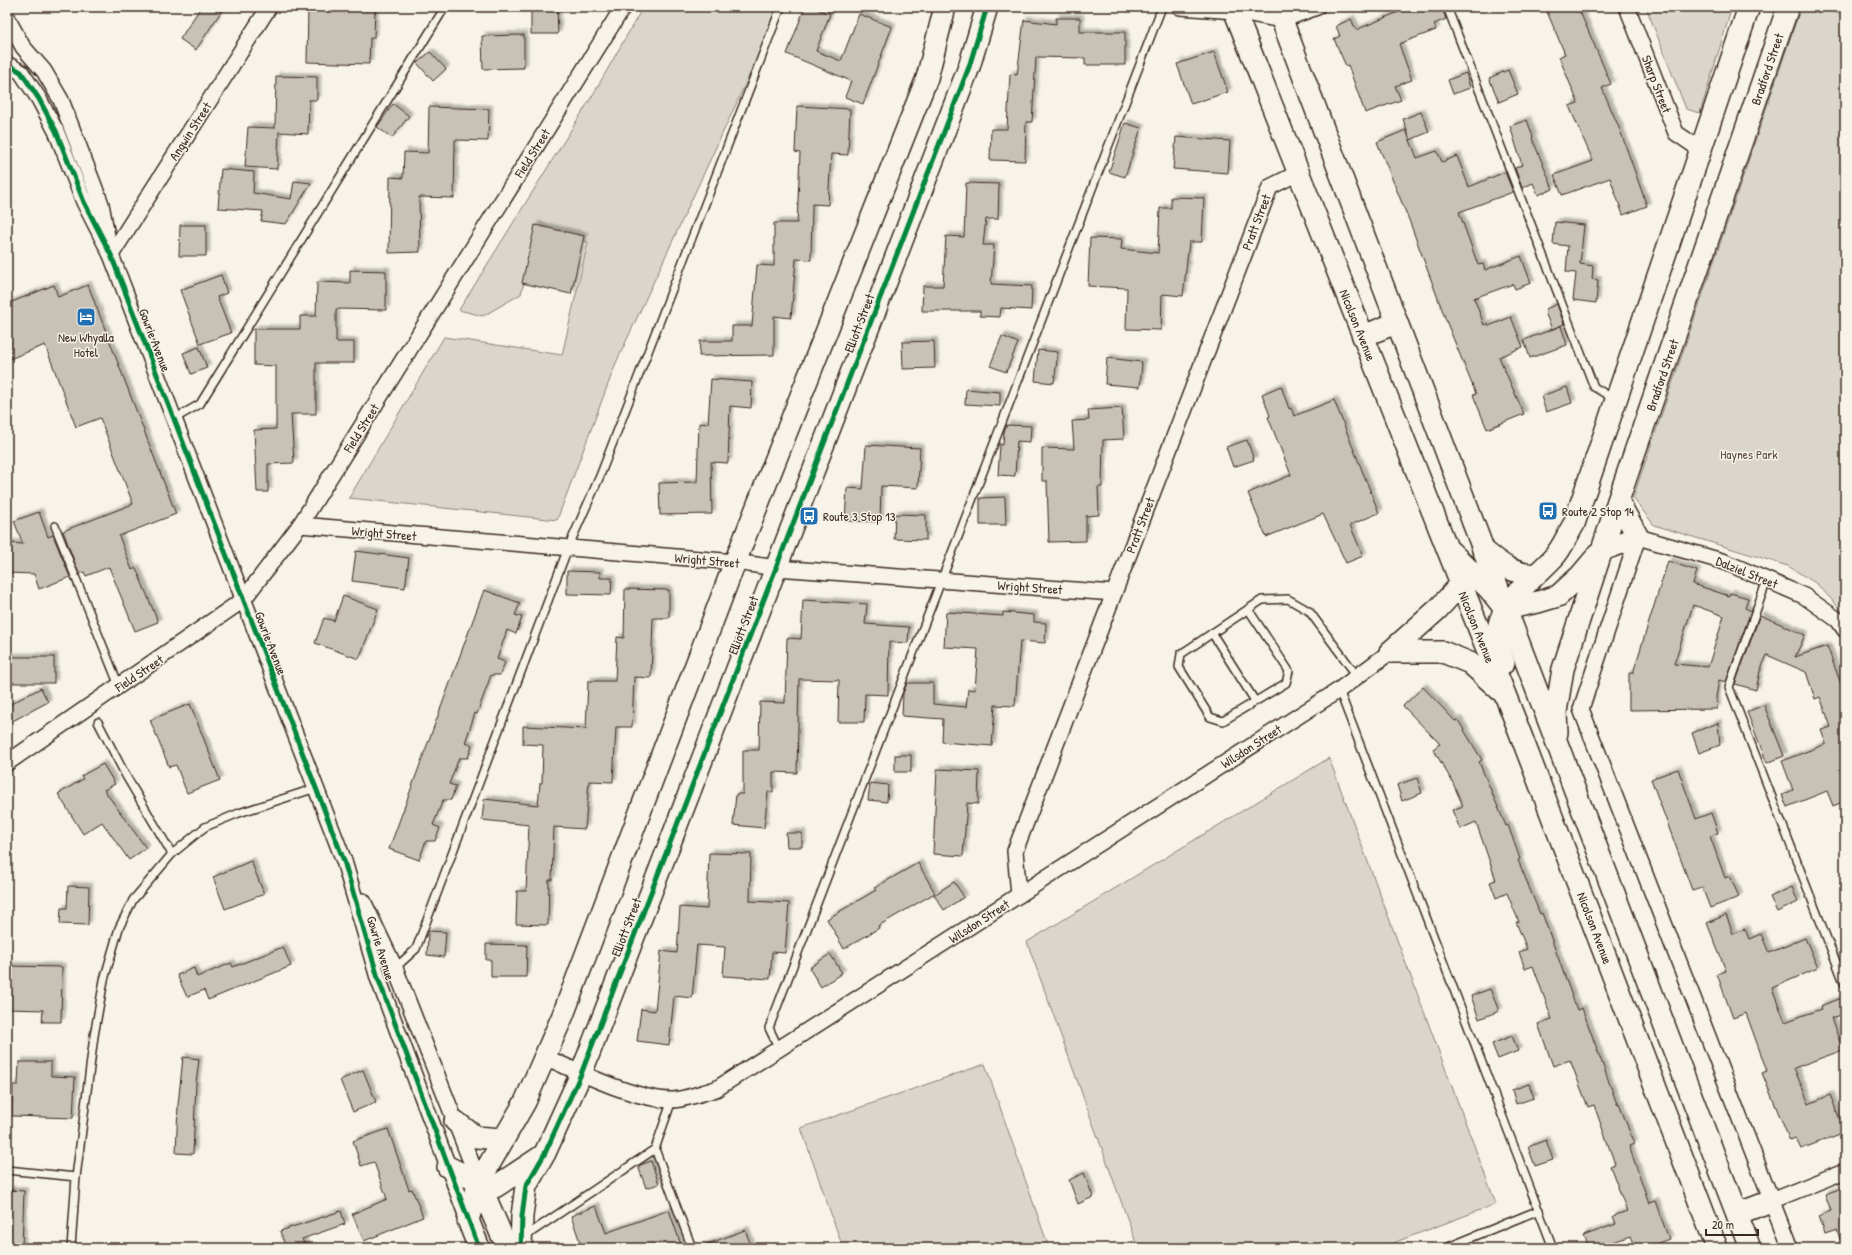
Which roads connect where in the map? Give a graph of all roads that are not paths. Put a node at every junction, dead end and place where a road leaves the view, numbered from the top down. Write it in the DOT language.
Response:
graph roads {
  1 [pos="269,7"];
  2 [pos="444,7"];
  3 [pos="623,7"];
  4 [pos="781,7"];
  5 [pos="945,7"];
  6 [pos="987,7"];
  7 [pos="1162,7"];
  8 [pos="1180,7"];
  9 [pos="1317,7"];
  10 [pos="1447,7"];
  11 [pos="1626,7"];
  12 [pos="1749,7"];
  13 [pos="1788,7"];
  14 [pos="1234,9"];
  15 [pos="1279,14"];
  16 [pos="7,18"];
  17 [pos="7,64"];
  18 [pos="1701,150"];
  19 [pos="1298,173"];
  20 [pos="111,255"];
  21 [pos="1396,323"];
  22 [pos="1362,336"];
  23 [pos="1616,401"];
  24 [pos="174,419"];
  25 [pos="1618,501"];
  26 [pos="300,525"];
  27 [pos="55,526"];
  28 [pos="1638,537"];
  29 [pos="1447,547"];
  30 [pos="568,548"];
  31 [pos="1482,549"];
  32 [pos="1602,550"];
  33 [pos="736,562"];
  34 [pos="777,568"];
  35 [pos="1534,575"];
  36 [pos="942,580"];
  37 [pos="1767,580"];
  38 [pos="1460,585"];
  39 [pos="1114,593"];
  40 [pos="243,600"];
  41 [pos="1248,609"];
  42 [pos="1505,609"];
  43 [pos="1845,630"];
  44 [pos="1212,633"];
  45 [pos="1390,652"];
  46 [pos="1357,676"];
  47 [pos="119,686"];
  48 [pos="1339,690"];
  49 [pos="1505,694"];
  50 [pos="1255,702"];
  51 [pos="98,722"];
  52 [pos="1517,725"];
  53 [pos="1558,748"];
  54 [pos="7,763"];
  55 [pos="316,788"];
  56 [pos="172,854"];
  57 [pos="344,861"];
  58 [pos="1018,895"];
  59 [pos="395,968"];
  60 [pos="1845,986"];
  61 [pos="1670,1043"];
  62 [pos="779,1049"];
  63 [pos="1644,1054"];
  64 [pos="545,1057"];
  65 [pos="581,1074"];
  66 [pos="672,1100"];
  67 [pos="455,1121"];
  68 [pos="502,1139"];
  69 [pos="655,1149"];
  70 [pos="546,1153"];
  71 [pos="448,1167"];
  72 [pos="7,1170"];
  73 [pos="1845,1172"];
  74 [pos="76,1177"];
  75 [pos="479,1182"];
  76 [pos="1771,1201"];
  77 [pos="1539,1210"];
  78 [pos="1737,1214"];
  79 [pos="468,1220"];
  80 [pos="516,1245"];
  81 [pos="71,1248"];
  82 [pos="479,1248"];
  83 [pos="692,1248"];
  84 [pos="1446,1248"];
  85 [pos="1553,1248"];
  86 [pos="1717,1248"];
  87 [pos="1750,1248"];
  88 [pos="1790,1248"];
  1 -- 20 [label="street, Angwin Street"];
  2 -- 24 [label="lane"];
  3 -- 26 [label="street, Field Street"];
  4 -- 30 [label="lane"];
  5 -- 33 [label="street, Elliott Street"];
  6 -- 34 [label="street, Elliott Street"];
  7 -- 36 [label="lane"];
  8 -- 14 [label="street"];
  9 -- 15 [label="street"];
  10 -- 23 [label="lane"];
  11 -- 18 [label="street, Sharp Street"];
  12 -- 18 [label="street"];
  13 -- 25 [label="street, Bradford Street"];
  14 -- 15 [label="street"];
  14 -- 19 [label="street, Nicolson Avenue"];
  15 -- 21 [label="street"];
  16 -- 20 [label="street, Gowrie Avenue"];
  17 -- 20 [label="street, Gowrie Avenue"];
  18 -- 23 [label="street"];
  19 -- 22 [label="street, Nicolson Avenue"];
  19 -- 39 [label="street, Pratt Street"];
  20 -- 24 [label="street, Gowrie Avenue"];
  21 -- 22 [label="street"];
  21 -- 31 [label="street"];
  22 -- 29 [label="street, Nicolson Avenue"];
  23 -- 35 [label="street"];
  24 -- 40 [label="street, Gowrie Avenue"];
  25 -- 28 [label="street"];
  25 -- 32 [label="street, Bradford Street"];
  26 -- 30 [label="street, Wright Street"];
  26 -- 40 [label="street, Field Street"];
  27 -- 47 [label="lane"];
  28 -- 32 [label="street"];
  28 -- 37 [label="street, Dalziel Street"];
  28 -- 76 [label="street"];
  29 -- 38 [label="street, Nicolson Avenue"];
  29 -- 42 [label="street"];
  30 -- 33 [label="street, Wright Street"];
  30 -- 59 [label="lane"];
  31 -- 35 [label="street"];
  31 -- 42 [label="street"];
  32 -- 42 [label="street"];
  32 -- 53 [label="street, Bradford Street"];
  33 -- 34 [label="street, Wright Street"];
  33 -- 64 [label="street, Elliott Street"];
  34 -- 36 [label="street, Wright Street"];
  34 -- 65 [label="street, Elliott Street"];
  35 -- 42 [label="street"];
  36 -- 39 [label="street, Wright Street"];
  36 -- 62 [label="lane"];
  37 -- 43 [label="street, Dalziel Street"];
  37 -- 60 [label="lane"];
  38 -- 45 [label="street"];
  38 -- 49 [label="street, Nicolson Avenue"];
  39 -- 58 [label="street, Pratt Street"];
  40 -- 47 [label="street, Field Street"];
  40 -- 55 [label="street, Gowrie Avenue"];
  41 -- 44 [label="lane"];
  41 -- 46 [label="lane"];
  41 -- 50 [label="lane"];
  42 -- 52 [label="street"];
  42 -- 53 [label="street"];
  44 -- 50 [label="lane"];
  44 -- 50 [label="lane"];
  45 -- 46 [label="street, Wilsdon Street"];
  45 -- 49 [label="street"];
  46 -- 48 [label="street, Wilsdon Street"];
  47 -- 54 [label="street, Field Street"];
  48 -- 58 [label="street, Wilsdon Street"];
  48 -- 77 [label="lane"];
  49 -- 52 [label="street, Nicolson Avenue"];
  51 -- 56 [label="lane"];
  52 -- 63 [label="street, Nicolson Avenue"];
  53 -- 61 [label="street"];
  55 -- 56 [label="lane"];
  55 -- 57 [label="street, Gowrie Avenue"];
  56 -- 74 [label="lane"];
  57 -- 59 [label="street, Gowrie Avenue"];
  57 -- 71 [label="street, Gowrie Avenue"];
  58 -- 62 [label="street, Wilsdon Street"];
  59 -- 67 [label="street, Gowrie Avenue"];
  61 -- 63 [label="street"];
  61 -- 78 [label="street"];
  62 -- 66 [label="street, Wilsdon Street"];
  63 -- 86 [label="street, Nicolson Avenue"];
  64 -- 65 [label="street, Wilsdon Street"];
  64 -- 68 [label="street, Elliott Street"];
  65 -- 66 [label="street, Wilsdon Street"];
  65 -- 70 [label="street, Elliott Street"];
  66 -- 69 [label="lane"];
  67 -- 68 [label="street"];
  67 -- 75 [label="street, Gowrie Avenue"];
  68 -- 75 [label="street, Elliott Street"];
  69 -- 80 [label="lane"];
  69 -- 83 [label="lane"];
  70 -- 75 [label="street"];
  70 -- 80 [label="street, Elliott Street"];
  71 -- 75 [label="street"];
  71 -- 79 [label="street, Gowrie Avenue"];
  72 -- 74 [label="lane"];
  73 -- 76 [label="street"];
  74 -- 81 [label="lane"];
  75 -- 79 [label="street, Elliott Street"];
  75 -- 80 [label="street, Gowrie Avenue"];
  76 -- 78 [label="street"];
  76 -- 88 [label="street"];
  77 -- 84 [label="lane"];
  77 -- 85 [label="lane"];
  78 -- 87 [label="street"];
  79 -- 82 [label="street, Gowrie Avenue"];
}
